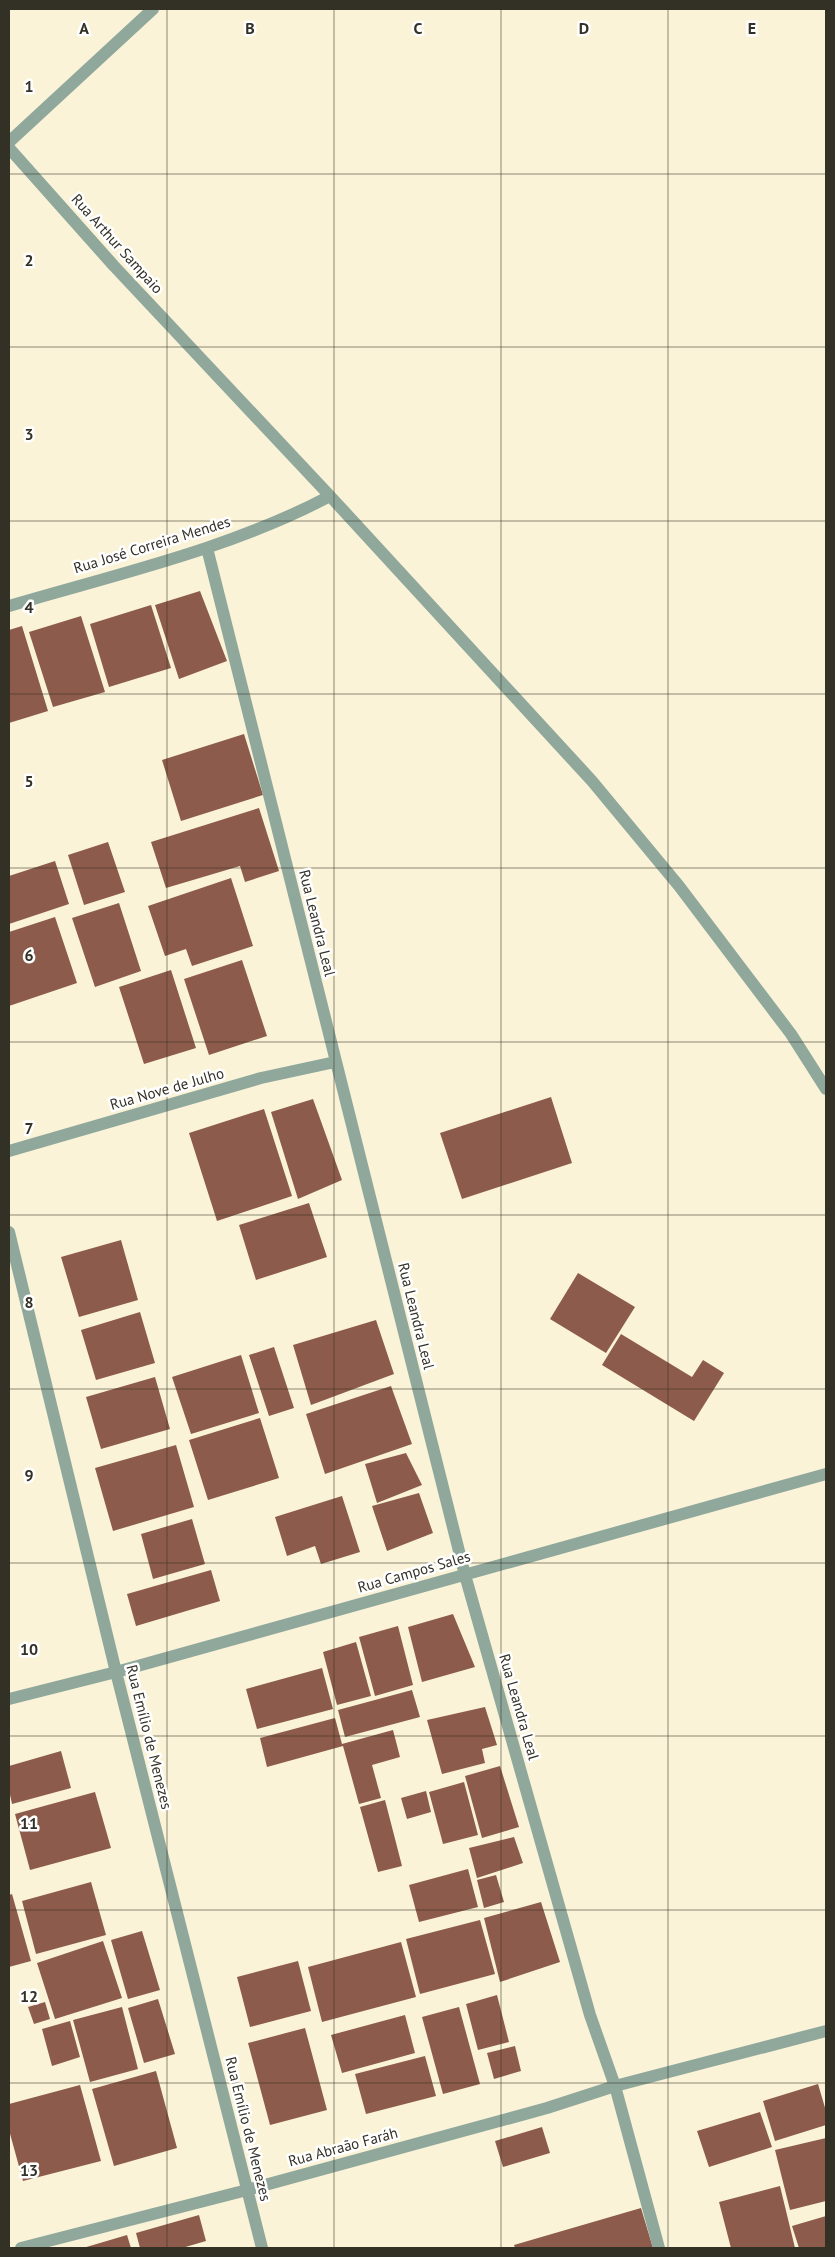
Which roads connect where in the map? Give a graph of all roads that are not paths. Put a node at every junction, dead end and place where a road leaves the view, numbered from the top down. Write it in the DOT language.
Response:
graph roads {
  1 [pos="153,9"];
  2 [pos="9,142"];
  3 [pos="9,148"];
  4 [pos="330,496"];
  5 [pos="207,548"];
  6 [pos="9,606"];
  7 [pos="335,1062"];
  8 [pos="826,1089"];
  9 [pos="9,1151"];
  10 [pos="9,1232"];
  11 [pos="826,1474"];
  12 [pos="465,1575"];
  13 [pos="116,1672"];
  14 [pos="9,1699"];
  15 [pos="826,2031"];
  16 [pos="615,2086"];
  17 [pos="247,2190"];
  18 [pos="21,2248"];
  19 [pos="262,2248"];
  20 [pos="658,2248"];
  1 -- 2 [label="street"];
  3 -- 4 [label="street, Rua Arthur Sampaio"];
  4 -- 5 [label="street, Rua José Correira Mendes"];
  4 -- 8 [label="street, Rua Arthur Sampaio"];
  5 -- 6 [label="street, Rua José Correira Mendes"];
  5 -- 7 [label="street, Rua Leandra Leal"];
  7 -- 9 [label="street, Rua Nove de Julho"];
  7 -- 12 [label="street, Rua Leandra Leal"];
  10 -- 13 [label="street, Rua Emílio de Menezes"];
  11 -- 12 [label="street, Rua Campos Sales"];
  12 -- 13 [label="street, Rua Campos Sales"];
  12 -- 16 [label="street, Rua Leandra Leal"];
  13 -- 14 [label="street, Rua Campos Sales"];
  13 -- 17 [label="street, Rua Emílio de Menezes"];
  15 -- 16 [label="street, Rua Abraão Faráh"];
  16 -- 17 [label="street, Rua Abraão Faráh"];
  16 -- 20 [label="street, Rua Leandra Leal"];
  17 -- 18 [label="street, Rua Abraão Faráh"];
  17 -- 19 [label="street, Rua Emílio de Menezes"];
}
